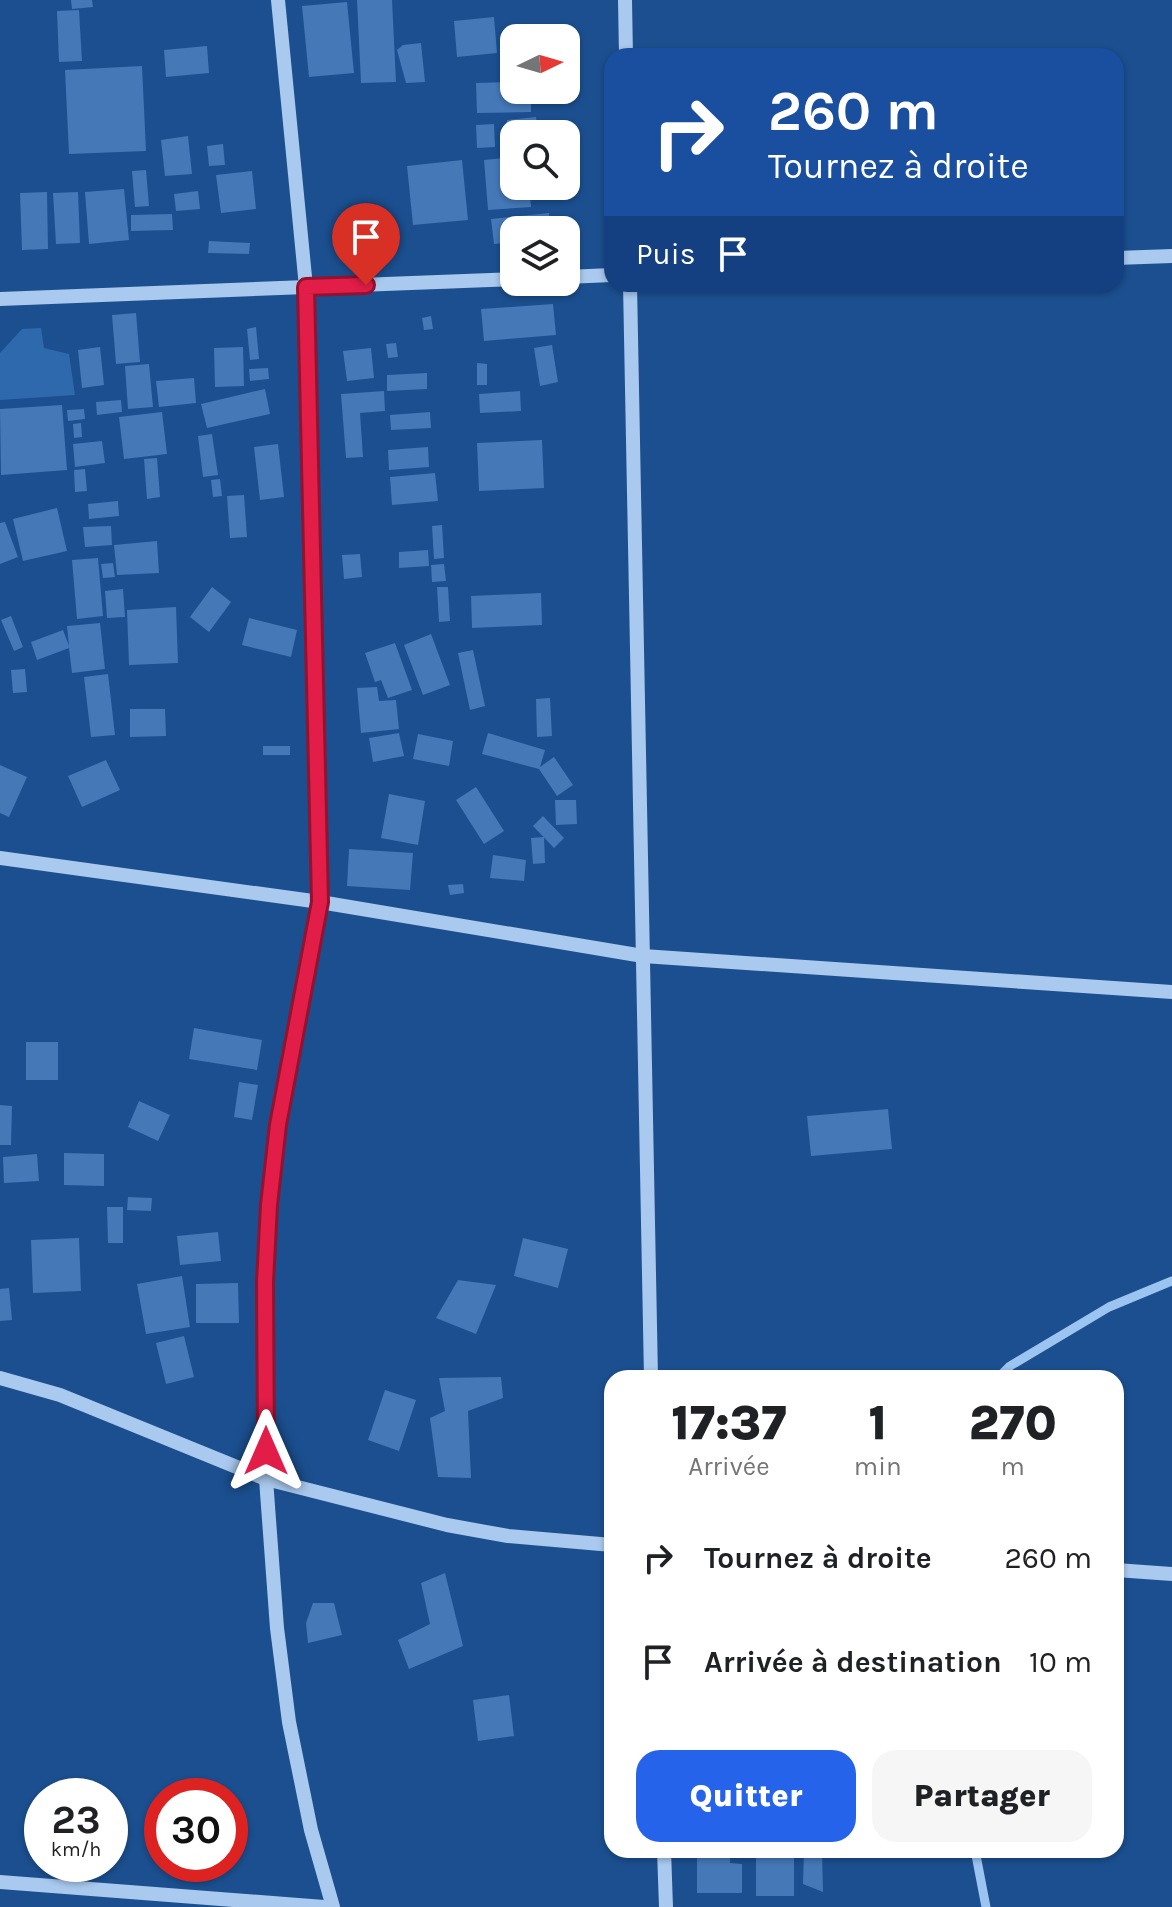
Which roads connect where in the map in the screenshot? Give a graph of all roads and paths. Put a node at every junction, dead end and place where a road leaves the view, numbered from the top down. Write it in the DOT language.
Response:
graph roads {
  1 [pos="278,0"];
  2 [pos="625,0"];
  3 [pos="626,48"];
  4 [pos="1172,256"];
  5 [pos="1124,258"];
  6 [pos="604,275"];
  7 [pos="580,276"];
  8 [pos="500,280"];
  9 [pos="306,287"];
  10 [pos="630,292"];
  11 [pos="0,299"];
  12 [pos="0,858"];
  13 [pos="320,902"];
  14 [pos="643,956"];
  15 [pos="1172,992"];
  16 [pos="651,1370"];
  17 [pos="0,1378"];
  18 [pos="266,1479"];
  19 [pos="604,1544"];
  20 [pos="1124,1571"];
  21 [pos="1172,1574"];
  22 [pos="664,1858"];
  23 [pos="0,1882"];
  24 [pos="324,1907"];
  25 [pos="333,1907"];
  26 [pos="666,1907"];
  1 -- 9 [label="street"];
  2 -- 3 [label="street"];
  4 -- 5 [label="street"];
  6 -- 7 [label="street"];
  8 -- 9 [label="street"];
  9 -- 11 [label="street"];
  9 -- 13 [label="street"];
  10 -- 14 [label="street"];
  12 -- 13 [label="street"];
  13 -- 14 [label="street"];
  13 -- 18 [label="street"];
  14 -- 15 [label="street"];
  14 -- 16 [label="street"];
  17 -- 18 [label="street"];
  18 -- 19 [label="street"];
  18 -- 25 [label="street"];
  20 -- 21 [label="street"];
  22 -- 26 [label="street"];
  23 -- 24 [label="street"];
}
